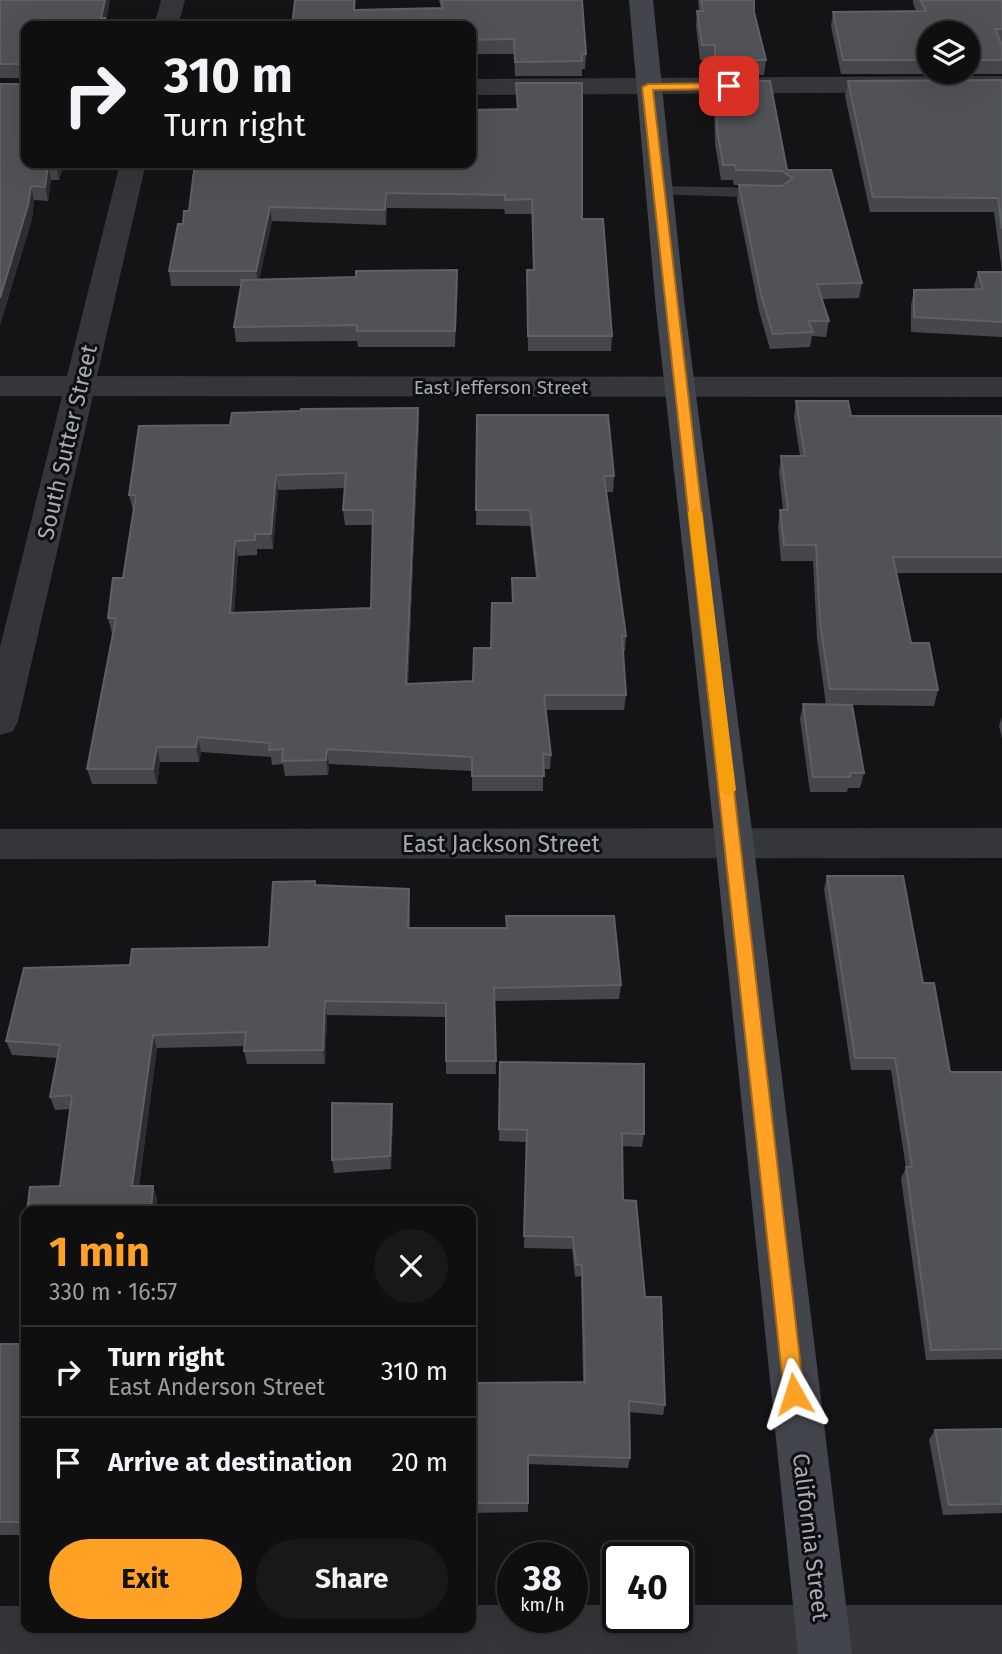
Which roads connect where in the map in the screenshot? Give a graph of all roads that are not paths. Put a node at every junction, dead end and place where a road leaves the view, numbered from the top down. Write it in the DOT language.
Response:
graph roads {
  1 [pos="173,0"];
  2 [pos="641,0"];
  3 [pos="167,21"];
  4 [pos="1002,84"];
  5 [pos="476,87"];
  6 [pos="648,87"];
  7 [pos="132,168"];
  8 [pos="659,191"];
  9 [pos="780,194"];
  10 [pos="0,386"];
  11 [pos="80,387"];
  12 [pos="681,387"];
  13 [pos="1002,387"];
  14 [pos="0,721"];
  15 [pos="734,843"];
  16 [pos="1002,843"];
  17 [pos="0,844"];
  18 [pos="1002,1630"];
  19 [pos="0,1632"];
  20 [pos="21,1632"];
  21 [pos="82,1633"];
  22 [pos="824,1642"];
  1 -- 3 [label="street"];
  2 -- 6 [label="street, California Street"];
  4 -- 6 [label="street"];
  5 -- 6 [label="street"];
  6 -- 8 [label="street, California Street"];
  7 -- 11 [label="street, South Sutter Street"];
  8 -- 9 [label="lane"];
  8 -- 12 [label="street, California Street"];
  10 -- 11 [label="street, East Jefferson Street"];
  11 -- 12 [label="street, East Jefferson Street"];
  11 -- 14 [label="street, South Sutter Street"];
  12 -- 13 [label="street, East Jefferson Street"];
  12 -- 15 [label="street, California Street"];
  15 -- 16 [label="street, East Jackson Street"];
  15 -- 17 [label="street, East Jackson Street"];
  15 -- 22 [label="street, California Street"];
  18 -- 22 [label="street"];
  19 -- 20 [label="street"];
  21 -- 22 [label="street"];
}
